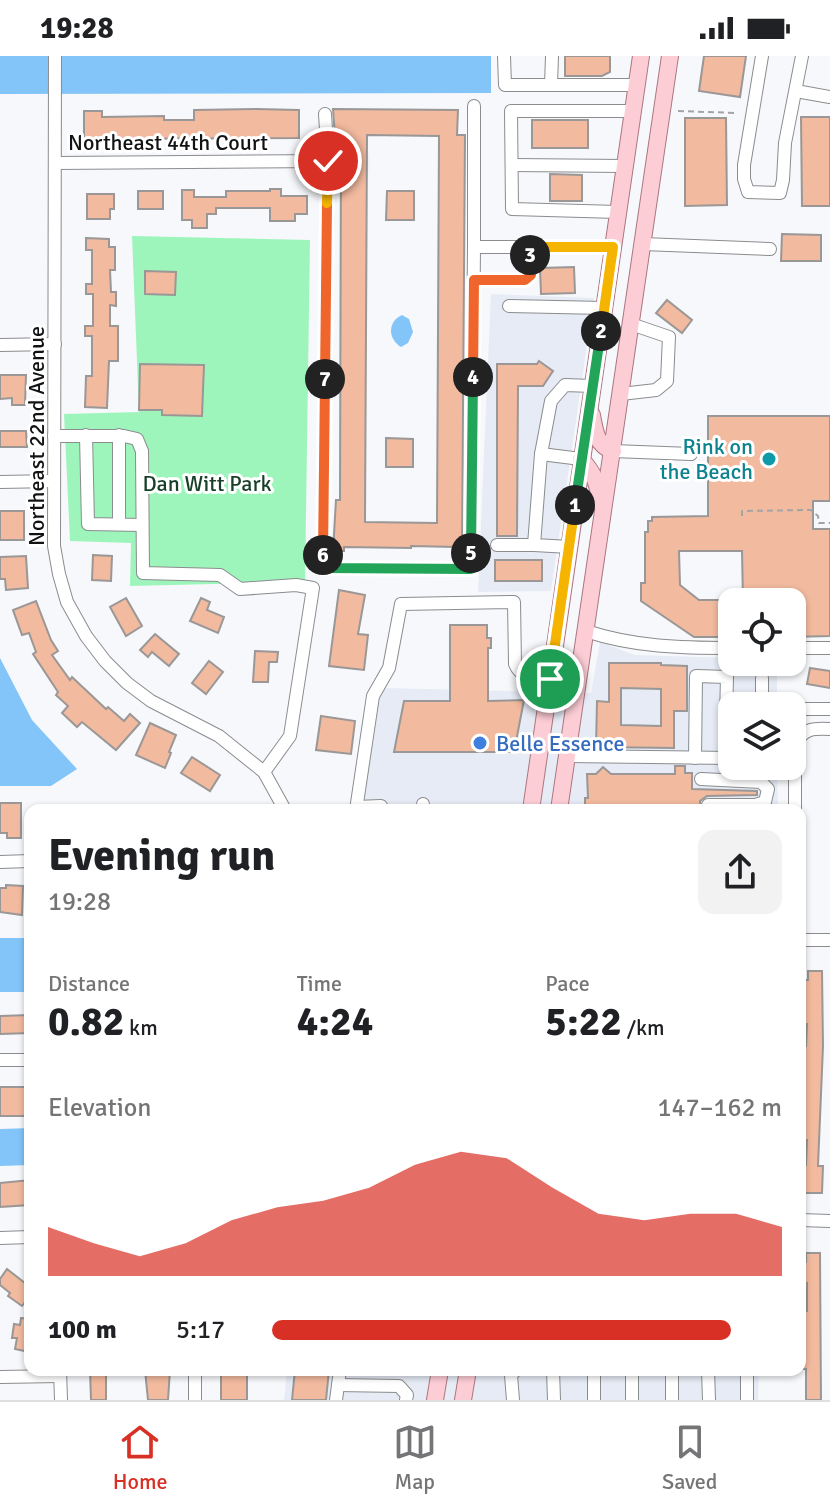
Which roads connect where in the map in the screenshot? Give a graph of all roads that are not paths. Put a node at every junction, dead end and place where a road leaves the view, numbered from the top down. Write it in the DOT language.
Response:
graph roads {
  1 [pos="55,56"];
  2 [pos="504,56"];
  3 [pos="552,56"];
  4 [pos="641,56"];
  5 [pos="670,56"];
  6 [pos="762,56"];
  7 [pos="802,56"];
  8 [pos="551,85"];
  9 [pos="637,85"];
  10 [pos="796,91"];
  11 [pos="830,97"];
  12 [pos="474,106"];
  13 [pos="633,111"];
  14 [pos="325,114"];
  15 [pos="328,161"];
  16 [pos="55,163"];
  17 [pos="512,165"];
  18 [pos="625,166"];
  19 [pos="618,212"];
  20 [pos="643,244"];
  21 [pos="474,247"];
  22 [pos="530,247"];
  23 [pos="613,247"];
  24 [pos="770,249"];
  25 [pos="474,280"];
  26 [pos="509,306"];
  27 [pos="604,308"];
  28 [pos="631,324"];
  29 [pos="55,344"];
  30 [pos="0,345"];
  31 [pos="593,386"];
  32 [pos="621,394"];
  33 [pos="590,406"];
  34 [pos="86,435"];
  35 [pos="119,435"];
  36 [pos="54,436"];
  37 [pos="613,451"];
  38 [pos="541,454"];
  39 [pos="691,454"];
  40 [pos="581,459"];
  41 [pos="54,481"];
  42 [pos="0,482"];
  43 [pos="119,524"];
  44 [pos="602,524"];
  45 [pos="142,525"];
  46 [pos="497,545"];
  47 [pos="534,545"];
  48 [pos="570,547"];
  49 [pos="586,631"];
  50 [pos="718,648"];
  51 [pos="806,648"];
  52 [pos="830,648"];
  53 [pos="762,678"];
  54 [pos="550,679"];
  55 [pos="727,692"];
  56 [pos="762,692"];
  57 [pos="806,709"];
  58 [pos="830,709"];
  59 [pos="830,729"];
  60 [pos="567,756"];
  61 [pos="699,758"];
  62 [pos="718,758"];
  63 [pos="264,772"];
  64 [pos="282,804"];
  65 [pos="357,804"];
  66 [pos="532,804"];
  67 [pos="560,804"];
  68 [pos="758,804"];
  69 [pos="795,804"];
  70 [pos="24,861"];
  71 [pos="0,862"];
  72 [pos="806,940"];
  73 [pos="830,940"];
  74 [pos="0,1060"];
  75 [pos="24,1060"];
  76 [pos="806,1220"];
  77 [pos="830,1221"];
  78 [pos="24,1237"];
  79 [pos="0,1238"];
  80 [pos="24,1375"];
  81 [pos="60,1376"];
  82 [pos="195,1376"];
  83 [pos="339,1376"];
  84 [pos="439,1376"];
  85 [pos="467,1376"];
  86 [pos="511,1376"];
  87 [pos="553,1376"];
  88 [pos="594,1376"];
  89 [pos="632,1376"];
  90 [pos="672,1376"];
  91 [pos="708,1376"];
  92 [pos="747,1376"];
  93 [pos="0,1377"];
  94 [pos="338,1385"];
  95 [pos="61,1400"];
  96 [pos="195,1400"];
  97 [pos="336,1400"];
  98 [pos="406,1400"];
  99 [pos="435,1400"];
  100 [pos="463,1400"];
  101 [pos="513,1400"];
  102 [pos="554,1400"];
  103 [pos="594,1400"];
  104 [pos="632,1400"];
  105 [pos="672,1400"];
  106 [pos="709,1400"];
  107 [pos="747,1400"];
  1 -- 16 [label="street, Northeast 22nd Avenue"];
  2 -- 8 [label="street"];
  3 -- 8 [label="street"];
  4 -- 9 [label="main road"];
  5 -- 20 [label="main road"];
  6 -- 10 [label="street"];
  7 -- 10 [label="street"];
  8 -- 9 [label="street"];
  9 -- 13 [label="main road"];
  10 -- 11 [label="street"];
  12 -- 21 [label="street"];
  13 -- 17 [label="street"];
  13 -- 18 [label="main road"];
  14 -- 15 [label="street"];
  15 -- 16 [label="street, Northeast 44th Court"];
  15 -- 25 [label="street"];
  16 -- 29 [label="street, Northeast 22nd Avenue"];
  17 -- 18 [label="street"];
  17 -- 19 [label="street"];
  18 -- 19 [label="main road"];
  19 -- 23 [label="main road"];
  20 -- 24 [label="street"];
  20 -- 28 [label="main road"];
  21 -- 22 [label="street"];
  21 -- 25 [label="street"];
  22 -- 23 [label="street"];
  22 -- 25 [label="street"];
  23 -- 27 [label="main road"];
  26 -- 27 [label="street"];
  27 -- 31 [label="main road"];
  28 -- 32 [label="main road"];
  28 -- 32 [label="street"];
  29 -- 30 [label="street"];
  29 -- 36 [label="street, Northeast 22nd Avenue"];
  31 -- 33 [label="main road"];
  31 -- 38 [label="street"];
  32 -- 37 [label="main road"];
  33 -- 37 [label="main road"];
  33 -- 40 [label="main road"];
  34 -- 35 [label="street"];
  34 -- 36 [label="street"];
  34 -- 43 [label="street"];
  35 -- 43 [label="street"];
  35 -- 45 [label="street"];
  36 -- 41 [label="street, Northeast 22nd Avenue"];
  37 -- 39 [label="street"];
  37 -- 44 [label="main road"];
  38 -- 40 [label="street"];
  38 -- 47 [label="street"];
  40 -- 44 [label="main road"];
  40 -- 48 [label="main road"];
  41 -- 42 [label="street"];
  41 -- 63 [label="street, Northeast 22nd Avenue"];
  43 -- 45 [label="street"];
  44 -- 49 [label="main road"];
  45 -- 63 [label="street"];
  46 -- 47 [label="street"];
  47 -- 48 [label="street"];
  48 -- 54 [label="main road"];
  49 -- 50 [label="street"];
  49 -- 60 [label="main road"];
  51 -- 52 [label="street"];
  53 -- 56 [label="street"];
  54 -- 65 [label="street"];
  54 -- 66 [label="main road"];
  55 -- 61 [label="street"];
  57 -- 58 [label="street"];
  59 -- 69 [label="street"];
  60 -- 61 [label="street"];
  60 -- 67 [label="main road"];
  61 -- 62 [label="street"];
  61 -- 68 [label="street"];
  63 -- 64 [label="street, Northeast 22nd Avenue"];
  70 -- 71 [label="street"];
  72 -- 73 [label="street"];
  74 -- 75 [label="street"];
  76 -- 77 [label="street"];
  78 -- 79 [label="street"];
  80 -- 93 [label="street"];
  81 -- 95 [label="street"];
  82 -- 96 [label="street"];
  83 -- 94 [label="street"];
  84 -- 99 [label="main road"];
  85 -- 100 [label="main road"];
  86 -- 101 [label="street"];
  87 -- 102 [label="street"];
  88 -- 103 [label="street"];
  89 -- 104 [label="street"];
  90 -- 105 [label="street"];
  91 -- 106 [label="street"];
  92 -- 107 [label="street"];
  94 -- 97 [label="street"];
  94 -- 98 [label="street"];
}
